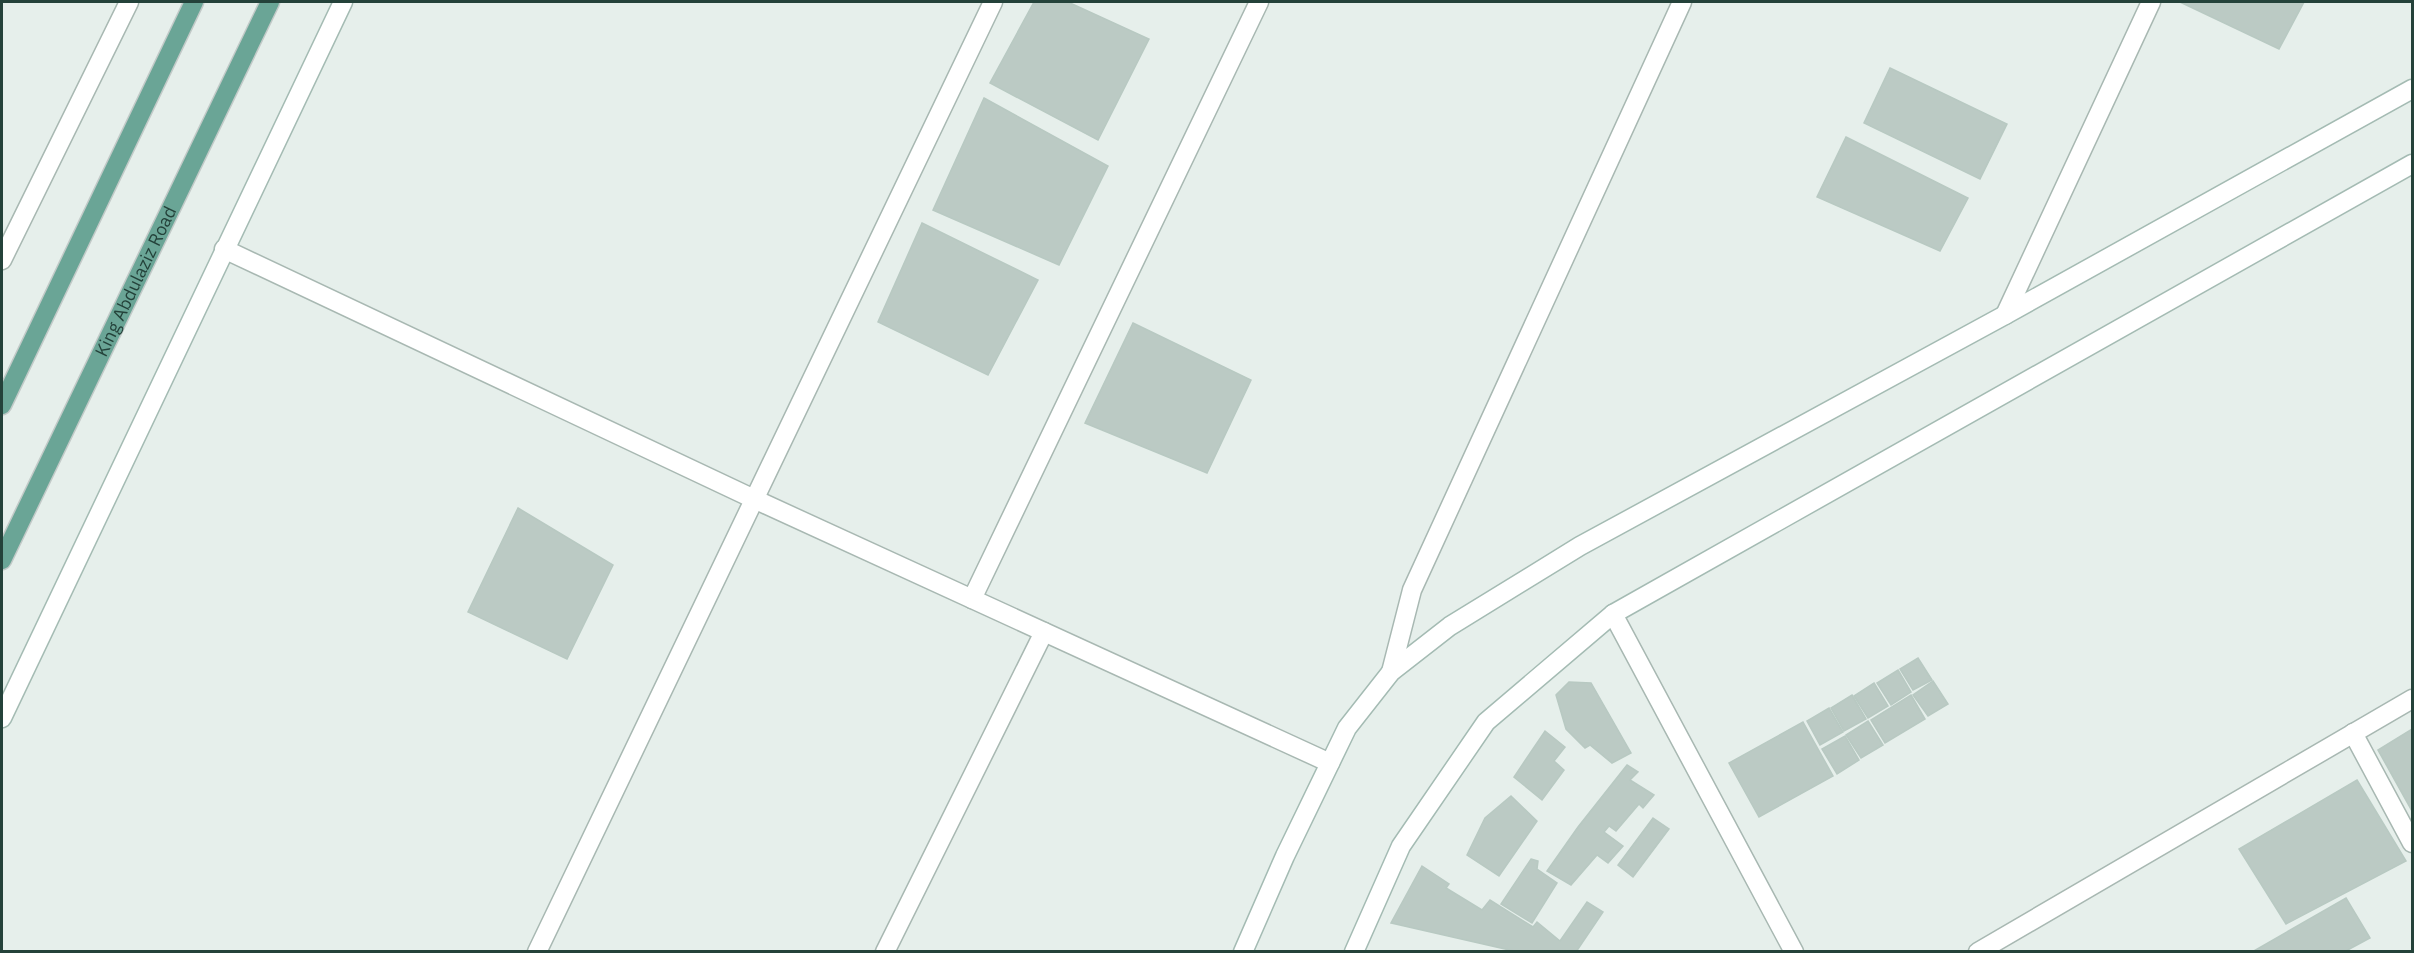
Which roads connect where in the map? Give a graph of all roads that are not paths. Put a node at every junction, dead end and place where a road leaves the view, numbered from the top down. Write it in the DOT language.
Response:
graph roads {
  1 [pos="129,2"];
  2 [pos="194,2"];
  3 [pos="270,2"];
  4 [pos="343,2"];
  5 [pos="993,2"];
  6 [pos="1259,2"];
  7 [pos="1682,2"];
  8 [pos="2151,2"];
  9 [pos="2412,89"];
  10 [pos="2412,164"];
  11 [pos="224,249"];
  12 [pos="2,260"];
  13 [pos="2005,315"];
  14 [pos="2,405"];
  15 [pos="754,499"];
  16 [pos="2,560"];
  17 [pos="972,599"];
  18 [pos="1613,614"];
  19 [pos="1044,632"];
  20 [pos="1391,672"];
  21 [pos="2412,699"];
  22 [pos="2,718"];
  23 [pos="2353,733"];
  24 [pos="1330,763"];
  25 [pos="2412,843"];
  26 [pos="2004,945"];
  27 [pos="537,951"];
  28 [pos="885,951"];
  29 [pos="1243,951"];
  30 [pos="1354,951"];
  31 [pos="1794,951"];
  32 [pos="1978,951"];
  1 -- 12 [label="street"];
  2 -- 14 [label="main road"];
  3 -- 16 [label="main road, King Abdulaziz Road"];
  4 -- 11 [label="street"];
  5 -- 15 [label="street"];
  6 -- 17 [label="street"];
  7 -- 20 [label="street"];
  8 -- 13 [label="street"];
  9 -- 13 [label="street"];
  10 -- 18 [label="street"];
  11 -- 15 [label="street"];
  11 -- 22 [label="street"];
  13 -- 20 [label="street"];
  15 -- 17 [label="street"];
  15 -- 27 [label="street"];
  17 -- 19 [label="street"];
  18 -- 30 [label="street"];
  18 -- 31 [label="street"];
  19 -- 24 [label="street"];
  19 -- 28 [label="street"];
  20 -- 24 [label="street"];
  21 -- 23 [label="street"];
  23 -- 25 [label="street"];
  23 -- 26 [label="street"];
  24 -- 29 [label="street"];
  26 -- 32 [label="street"];
}
